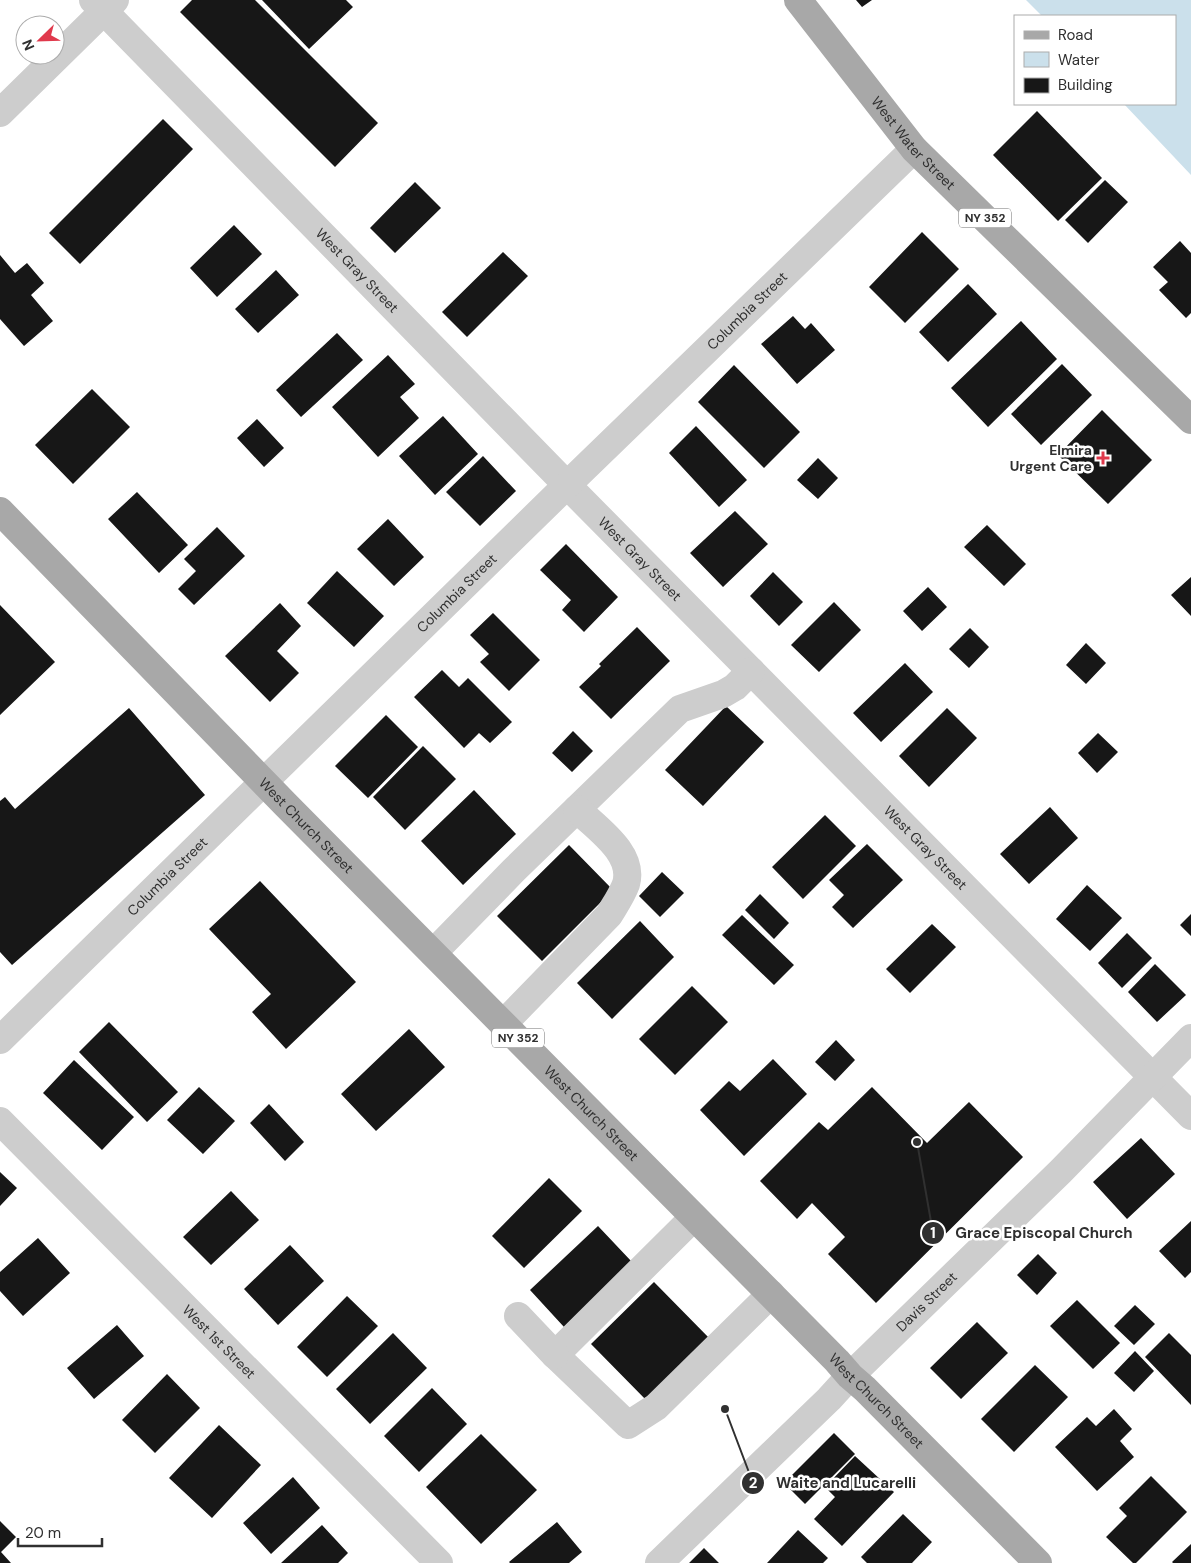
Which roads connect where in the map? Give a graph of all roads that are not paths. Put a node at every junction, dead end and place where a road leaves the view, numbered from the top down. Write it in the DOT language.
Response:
graph roads {
  1 [pos="798,0"];
  2 [pos="104,4"];
  3 [pos="0,113"];
  4 [pos="914,149"];
  5 [pos="1191,420"];
  6 [pos="567,485"];
  7 [pos="0,511"];
  8 [pos="751,670"];
  9 [pos="264,782"];
  10 [pos="577,809"];
  11 [pos="433,953"];
  12 [pos="503,1024"];
  13 [pos="1191,1038"];
  14 [pos="0,1040"];
  15 [pos="1153,1077"];
  16 [pos="1191,1116"];
  17 [pos="0,1121"];
  18 [pos="694,1217"];
  19 [pos="771,1294"];
  20 [pos="518,1316"];
  21 [pos="555,1355"];
  22 [pos="850,1376"];
  23 [pos="439,1563"];
  24 [pos="659,1563"];
  25 [pos="1038,1563"];
  1 -- 4 [label="main road, West Water Street / NY 352"];
  2 -- 3 [label="street"];
  2 -- 6 [label="street, West Gray Street"];
  4 -- 5 [label="main road, West Water Street / NY 352"];
  4 -- 6 [label="street, Columbia Street"];
  6 -- 8 [label="street, West Gray Street"];
  6 -- 9 [label="street, Columbia Street"];
  7 -- 9 [label="main road, West Church Street / NY 352"];
  8 -- 10 [label="street"];
  8 -- 15 [label="street, West Gray Street"];
  9 -- 11 [label="main road, West Church Street / NY 352"];
  9 -- 14 [label="street, Columbia Street"];
  10 -- 11 [label="street"];
  10 -- 12 [label="street"];
  11 -- 12 [label="main road, West Church Street / NY 352"];
  12 -- 18 [label="main road, West Church Street / NY 352"];
  13 -- 15 [label="street, Davis Street"];
  15 -- 16 [label="street, West Gray Street"];
  15 -- 22 [label="street, Davis Street"];
  17 -- 23 [label="street, West 1st Street"];
  18 -- 19 [label="main road, West Church Street / NY 352"];
  18 -- 21 [label="street"];
  19 -- 21 [label="street"];
  19 -- 22 [label="main road, West Church Street / NY 352"];
  20 -- 21 [label="street"];
  22 -- 24 [label="street, Davis Street"];
  22 -- 25 [label="main road, West Church Street / NY 352"];
}
